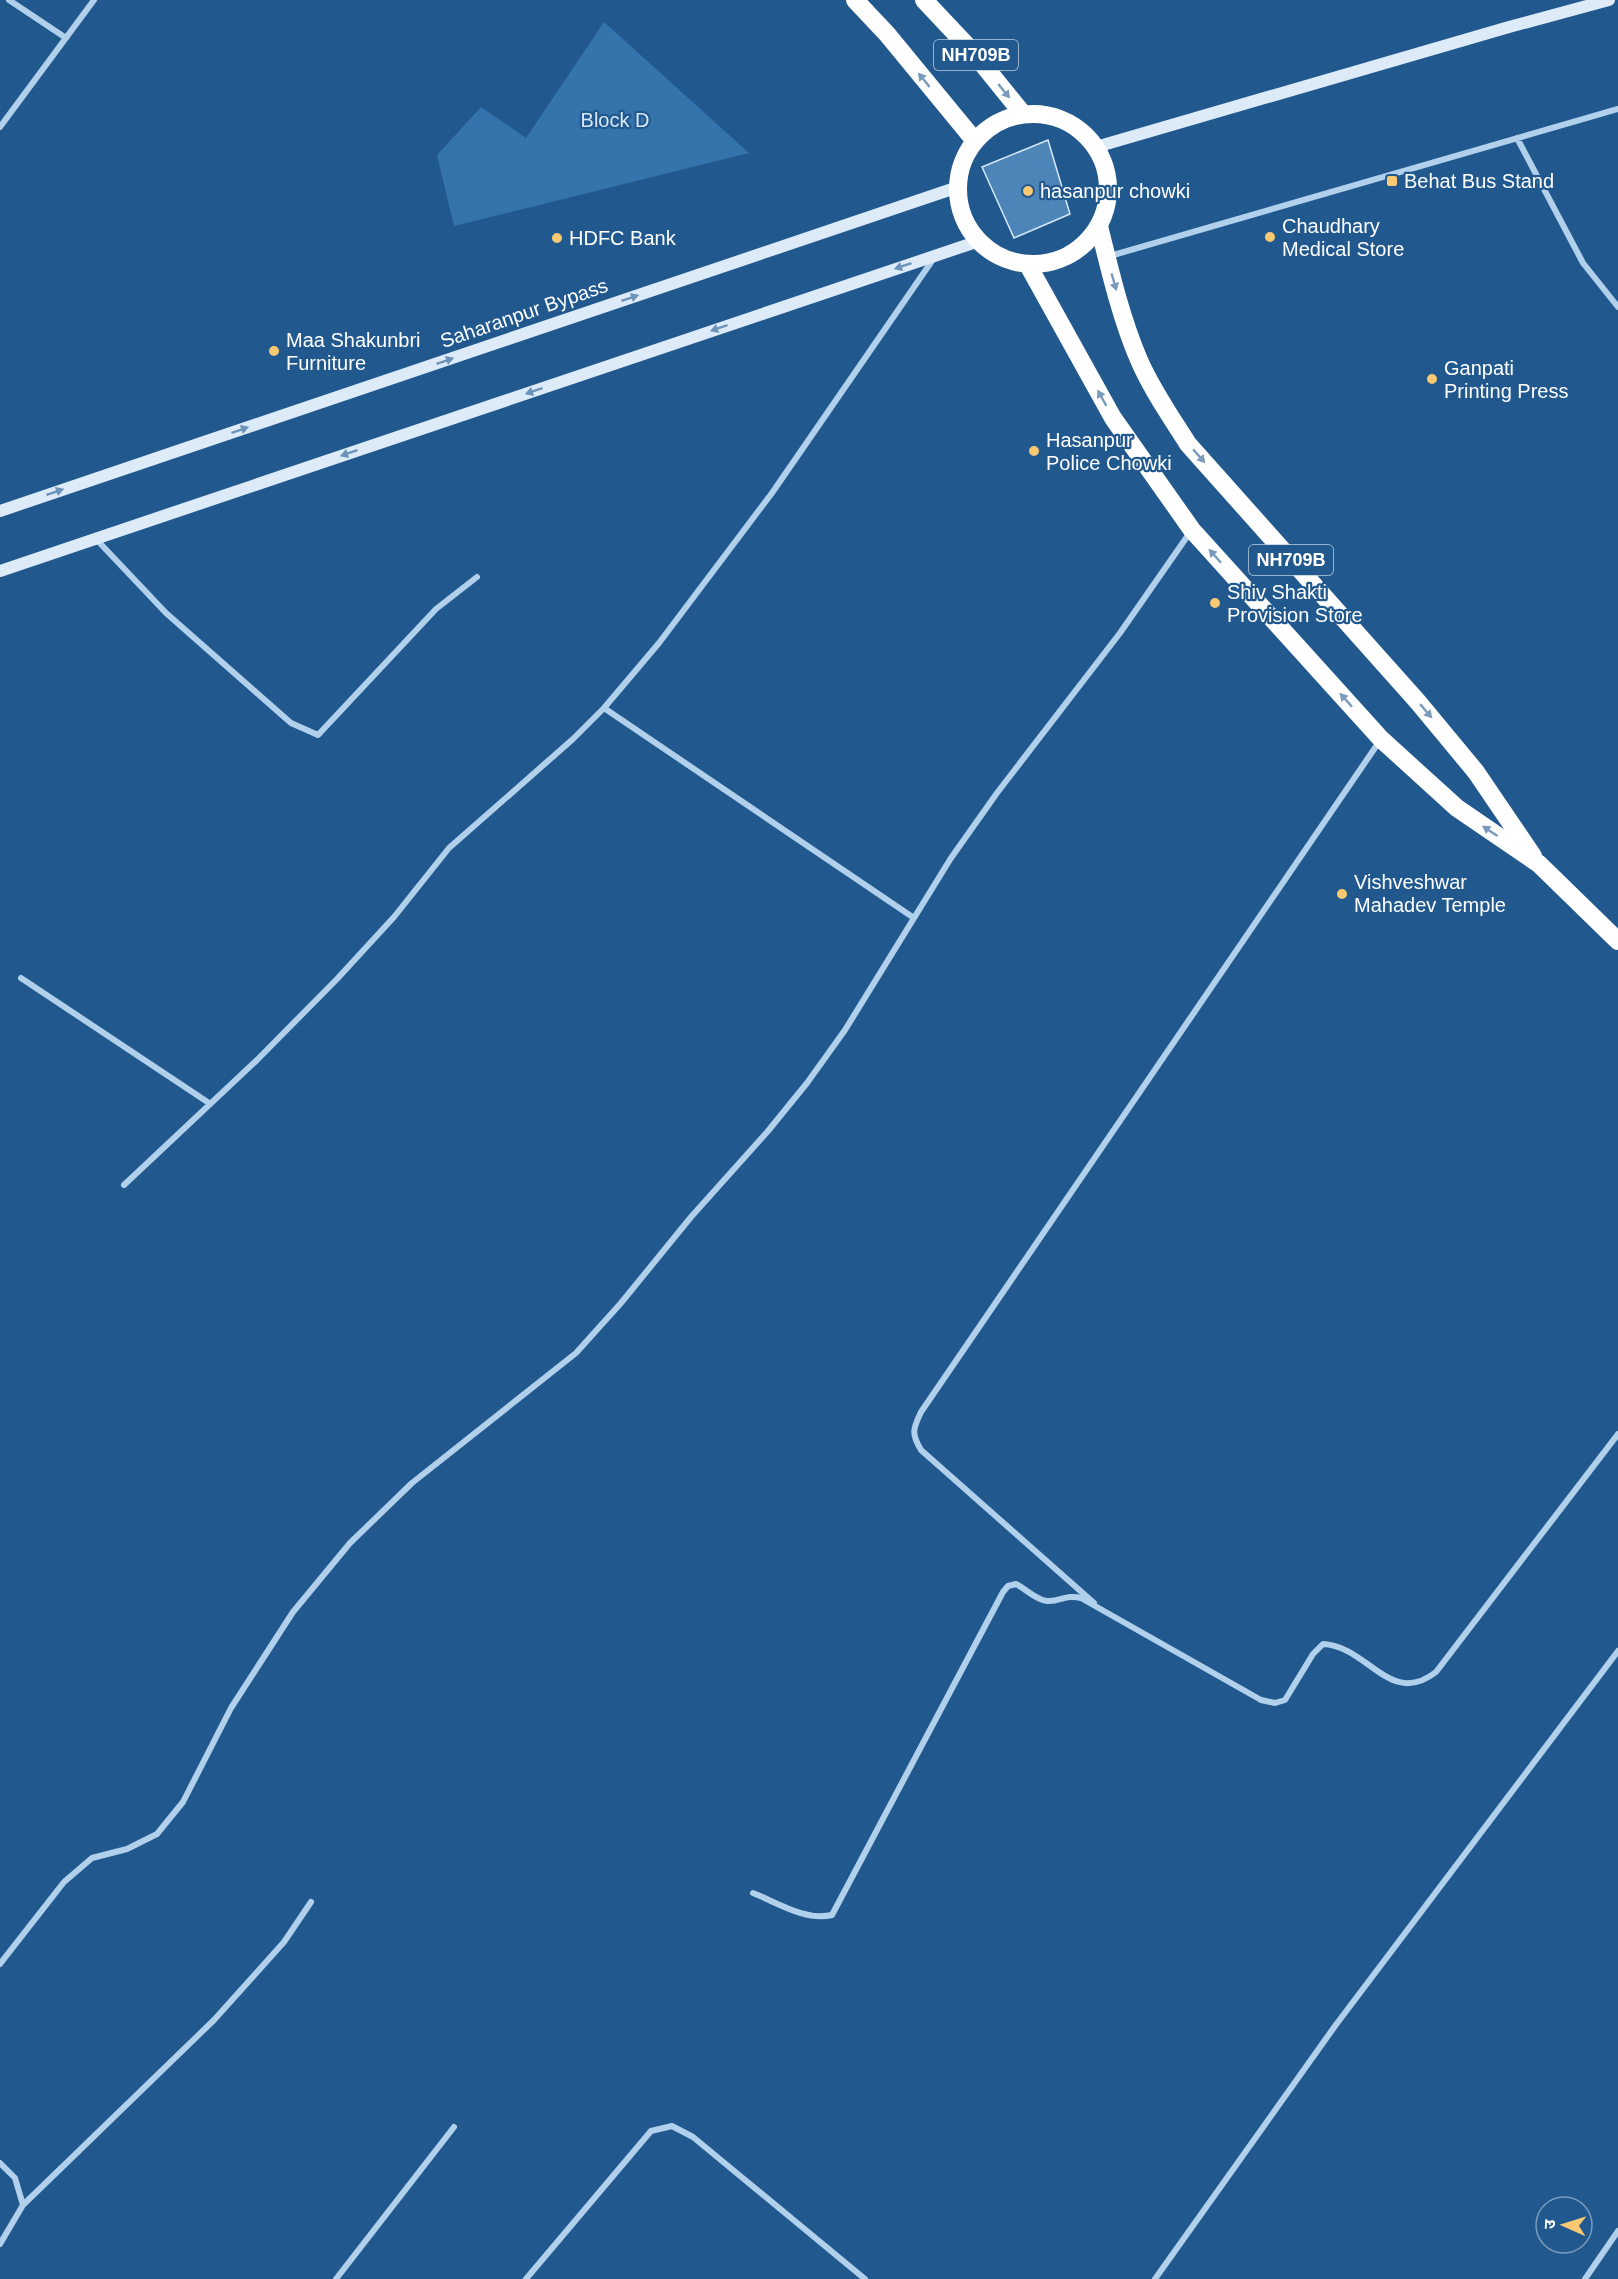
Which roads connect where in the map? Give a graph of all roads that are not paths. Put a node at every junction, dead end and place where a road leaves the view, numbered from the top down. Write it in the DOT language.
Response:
graph roads {
  1 [pos="9,0"];
  2 [pos="94,0"];
  3 [pos="855,0"];
  4 [pos="924,0"];
  5 [pos="1609,0"];
  6 [pos="66,38"];
  7 [pos="1618,109"];
  8 [pos="1023,114"];
  9 [pos="0,127"];
  10 [pos="1517,138"];
  11 [pos="975,141"];
  12 [pos="1096,147"];
  13 [pos="958,187"];
  14 [pos="1099,226"];
  15 [pos="979,241"];
  16 [pos="936,255"];
  17 [pos="1107,257"];
  18 [pos="1028,264"];
  19 [pos="1618,307"];
  20 [pos="0,511"];
  21 [pos="1192,530"];
  22 [pos="96,538"];
  23 [pos="0,571"];
  24 [pos="477,576"];
  25 [pos="604,708"];
  26 [pos="1381,739"];
  27 [pos="1539,864"];
  28 [pos="914,918"];
  29 [pos="1618,941"];
  30 [pos="21,978"];
  31 [pos="209,1103"];
  32 [pos="124,1185"];
  33 [pos="1618,1434"];
  34 [pos="1104,1611"];
  35 [pos="1618,1651"];
  36 [pos="753,1893"];
  37 [pos="311,1902"];
  38 [pos="0,1964"];
  39 [pos="454,2127"];
  40 [pos="0,2163"];
  41 [pos="23,2205"];
  42 [pos="1618,2231"];
  43 [pos="0,2244"];
  44 [pos="336,2279"];
  45 [pos="526,2279"];
  46 [pos="865,2279"];
  47 [pos="1155,2279"];
  48 [pos="1585,2279"];
  1 -- 6 [label="street"];
  2 -- 6 [label="street"];
  11 -- 3 [label="highway, NH709B, one-way"];
  4 -- 8 [label="highway, NH709B, one-way"];
  5 -- 12 [label="main road"];
  6 -- 9 [label="street"];
  7 -- 10 [label="street"];
  8 -- 11 [label="highway, NH709B"];
  8 -- 12 [label="highway, NH709B"];
  10 -- 17 [label="street"];
  10 -- 19 [label="street"];
  11 -- 13 [label="highway, NH709B"];
  12 -- 14 [label="highway, NH709B"];
  13 -- 15 [label="highway, NH709B"];
  20 -- 13 [label="main road, Saharanpur Bypass, one-way"];
  14 -- 17 [label="highway, NH709B"];
  14 -- 18 [label="highway, NH709B"];
  15 -- 16 [label="main road"];
  15 -- 18 [label="highway, NH709B"];
  16 -- 22 [label="main road, one-way"];
  16 -- 25 [label="street"];
  17 -- 27 [label="highway, NH709B, one-way"];
  21 -- 18 [label="highway, NH709B, one-way"];
  26 -- 21 [label="highway, NH709B, one-way"];
  21 -- 28 [label="street"];
  22 -- 23 [label="main road"];
  22 -- 24 [label="street"];
  25 -- 28 [label="street"];
  25 -- 31 [label="street"];
  27 -- 26 [label="highway, NH709B, one-way"];
  26 -- 34 [label="street"];
  27 -- 29 [label="highway, NH709B"];
  28 -- 38 [label="street"];
  30 -- 31 [label="street"];
  31 -- 32 [label="street"];
  33 -- 34 [label="street"];
  34 -- 36 [label="street"];
  35 -- 47 [label="street"];
  37 -- 41 [label="street"];
  39 -- 44 [label="street"];
  40 -- 41 [label="street"];
  41 -- 43 [label="street"];
  42 -- 48 [label="street"];
  45 -- 46 [label="street"];
}
